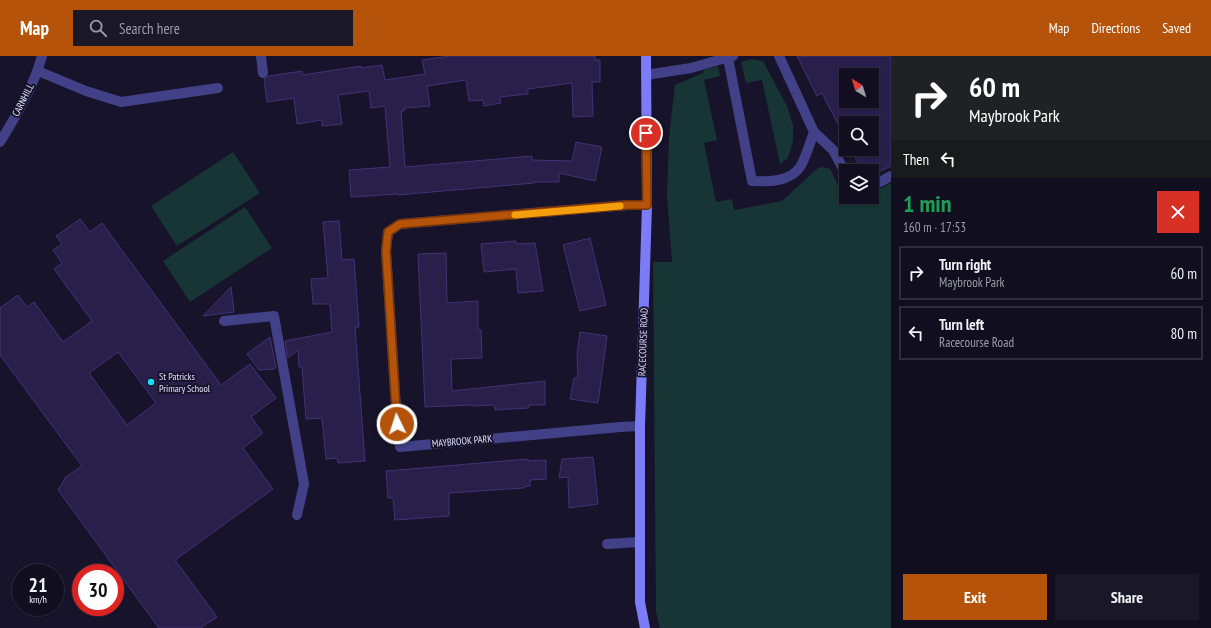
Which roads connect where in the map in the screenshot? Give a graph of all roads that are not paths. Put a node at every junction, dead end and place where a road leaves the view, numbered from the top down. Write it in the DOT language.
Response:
graph roads {
  1 [pos="42,56"];
  2 [pos="261,56"];
  3 [pos="646,56"];
  4 [pos="778,56"];
  5 [pos="731,57"];
  6 [pos="38,71"];
  7 [pos="263,73"];
  8 [pos="646,75"];
  9 [pos="218,88"];
  10 [pos="814,132"];
  11 [pos="0,142"];
  12 [pos="841,164"];
  13 [pos="891,176"];
  14 [pos="879,182"];
  15 [pos="647,205"];
  16 [pos="224,321"];
  17 [pos="640,426"];
  18 [pos="297,515"];
  19 [pos="640,542"];
  20 [pos="607,544"];
  21 [pos="645,628"];
  1 -- 6 [label="street, CARNHILL"];
  2 -- 7 [label="street"];
  3 -- 8 [label="main road, RACECOURSE ROAD"];
  4 -- 10 [label="street"];
  5 -- 8 [label="street"];
  5 -- 10 [label="street"];
  6 -- 9 [label="street"];
  6 -- 11 [label="street, CARNHILL"];
  8 -- 15 [label="main road, RACECOURSE ROAD"];
  10 -- 12 [label="street"];
  13 -- 14 [label="street"];
  15 -- 17 [label="main road, RACECOURSE ROAD"];
  15 -- 17 [label="street, MAYBROOK PARK"];
  16 -- 18 [label="street"];
  17 -- 19 [label="main road, RACECOURSE ROAD"];
  19 -- 20 [label="street"];
  19 -- 21 [label="main road, RACECOURSE ROAD"];
}
